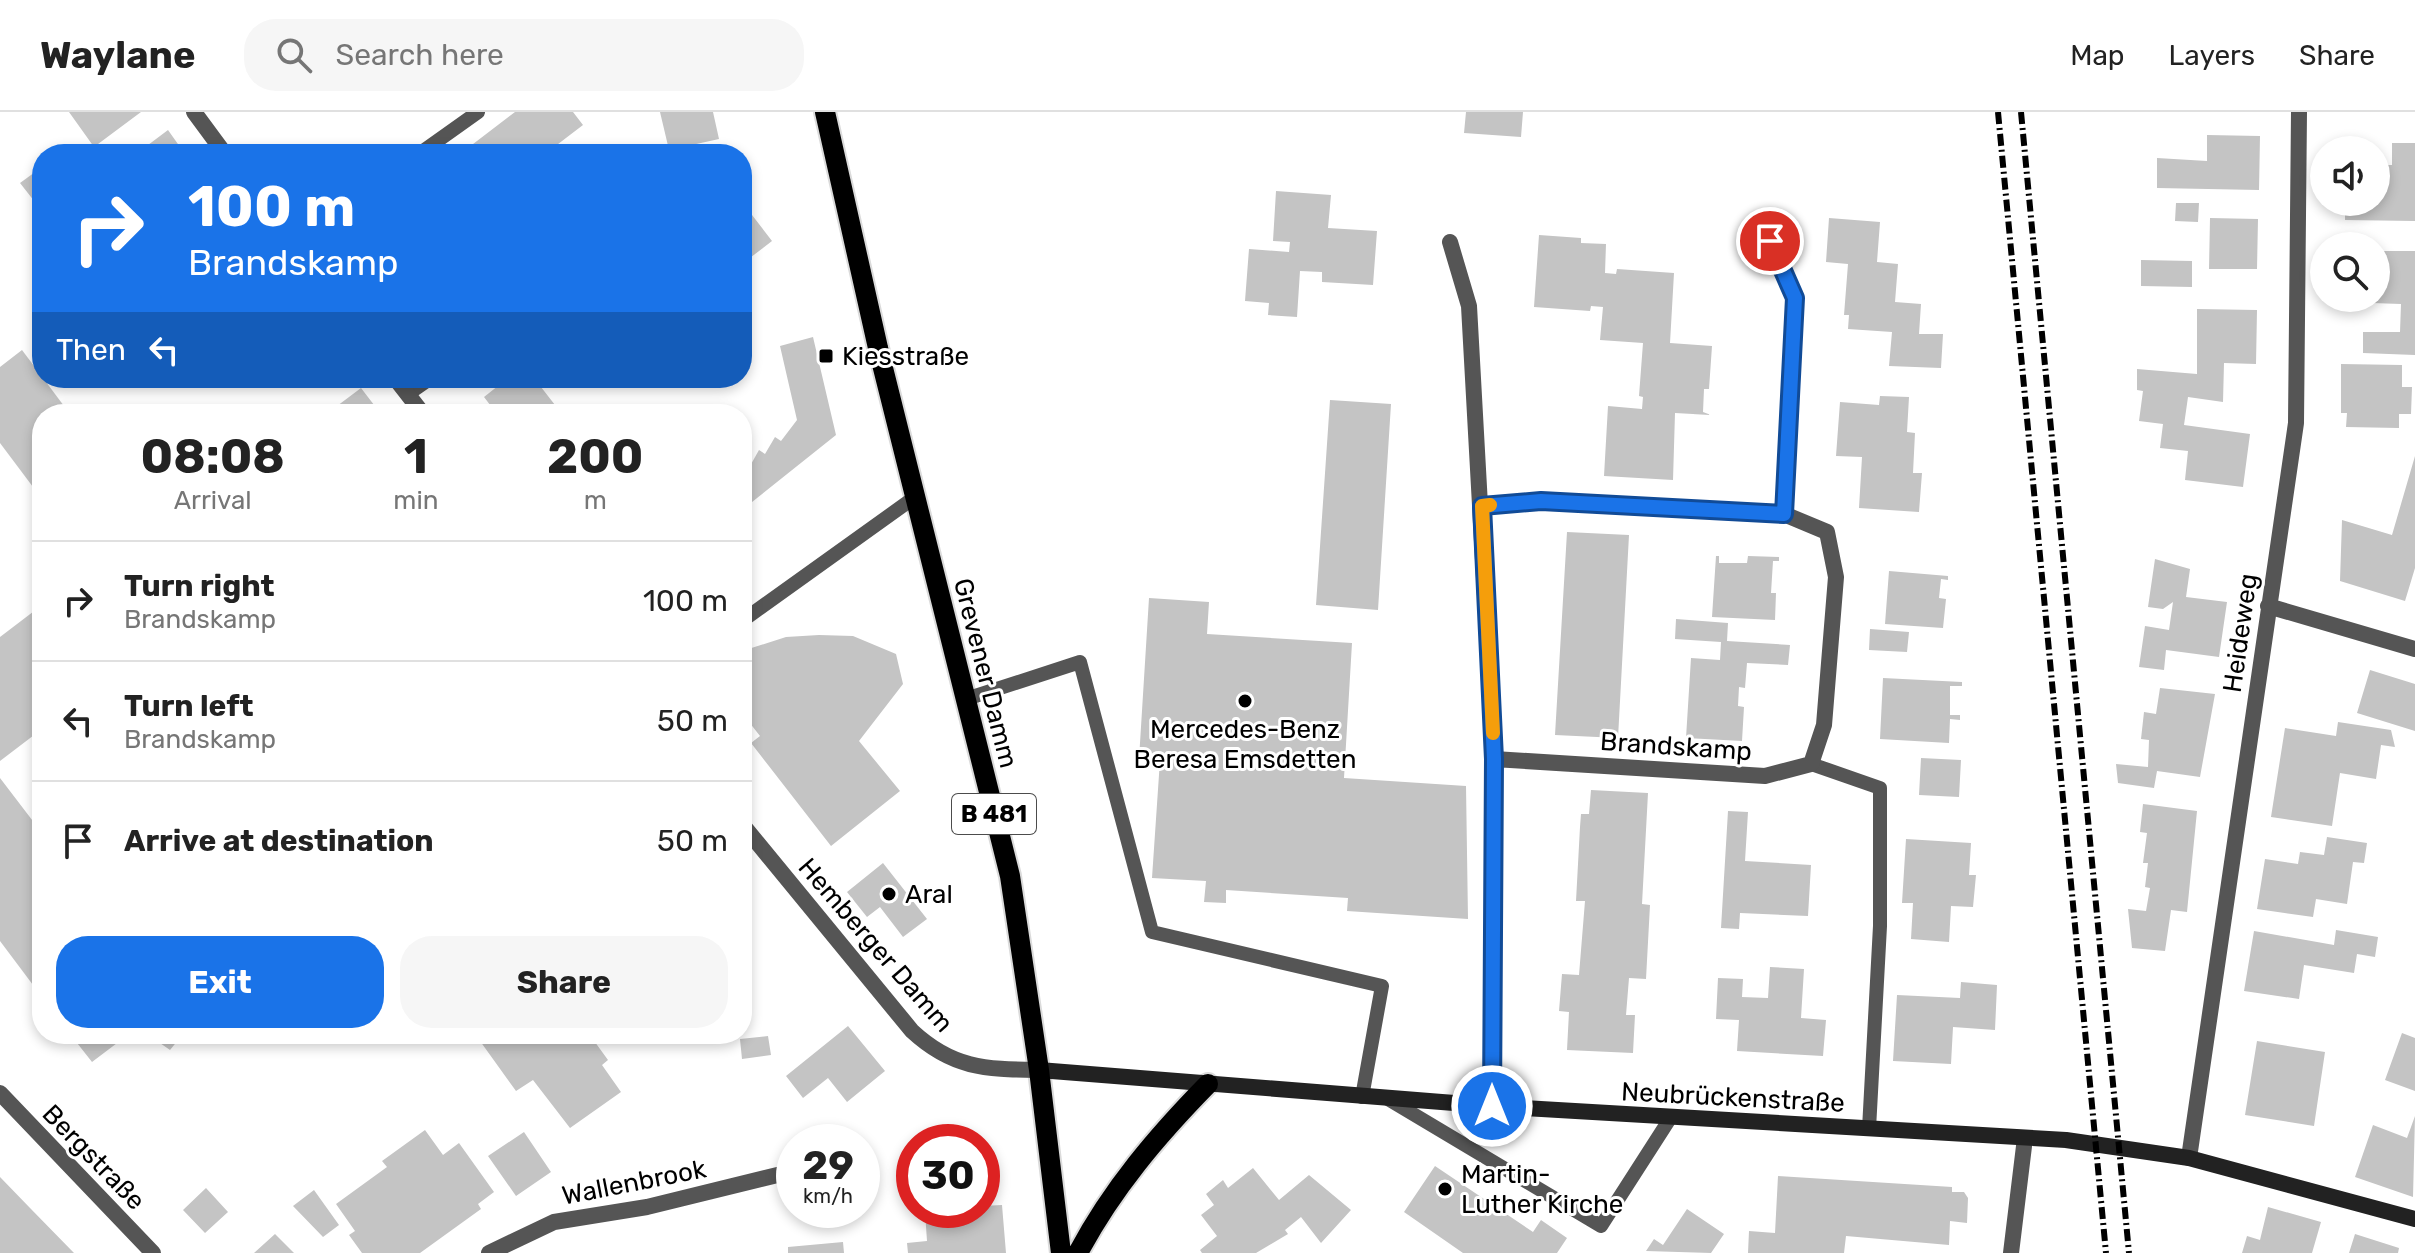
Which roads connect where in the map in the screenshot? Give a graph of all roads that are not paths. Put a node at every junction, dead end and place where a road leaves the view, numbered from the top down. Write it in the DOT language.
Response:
graph roads {
  1 [pos="194,112"];
  2 [pos="478,112"];
  3 [pos="825,112"];
  4 [pos="2299,112"];
  5 [pos="218,144"];
  6 [pos="433,144"];
  7 [pos="1770,241"];
  8 [pos="1450,242"];
  9 [pos="403,388"];
  10 [pos="417,388"];
  11 [pos="408,394"];
  12 [pos="416,404"];
  13 [pos="915,497"];
  14 [pos="1482,506"];
  15 [pos="1784,514"];
  16 [pos="2268,606"];
  17 [pos="752,614"];
  18 [pos="2415,649"];
  19 [pos="966,699"];
  20 [pos="1494,759"];
  21 [pos="1811,764"];
  22 [pos="752,836"];
  23 [pos="1039,1070"];
  24 [pos="1208,1084"];
  25 [pos="0,1093"];
  26 [pos="1362,1097"];
  27 [pos="1388,1099"];
  28 [pos="1492,1106"];
  29 [pos="1671,1117"];
  30 [pos="1869,1129"];
  31 [pos="2025,1138"];
  32 [pos="2189,1158"];
  33 [pos="776,1175"];
  34 [pos="2415,1219"];
  35 [pos="153,1253"];
  36 [pos="489,1253"];
  37 [pos="1061,1253"];
  38 [pos="1078,1253"];
  39 [pos="2011,1253"];
  1 -- 5 [label="street"];
  2 -- 6 [label="lane"];
  3 -- 13 [label="main road, Grevener Damm / B 481"];
  4 -- 16 [label="street, Heideweg"];
  7 -- 15 [label="street"];
  8 -- 14 [label="street"];
  9 -- 11 [label="street"];
  10 -- 11 [label="lane"];
  11 -- 12 [label="street"];
  13 -- 17 [label="lane"];
  13 -- 19 [label="main road, Grevener Damm / B 481"];
  14 -- 15 [label="street"];
  14 -- 20 [label="street"];
  15 -- 21 [label="street"];
  16 -- 18 [label="street"];
  16 -- 32 [label="street, Heideweg"];
  19 -- 23 [label="main road, Grevener Damm / B 481"];
  19 -- 26 [label="lane"];
  20 -- 21 [label="street, Brandskamp"];
  20 -- 28 [label="street"];
  21 -- 30 [label="lane"];
  22 -- 23 [label="street, Hemberger Damm"];
  23 -- 24 [label="street, Neubrückenstraße"];
  23 -- 37 [label="main road, Grevener Damm / B 481"];
  24 -- 26 [label="street, Neubrückenstraße"];
  24 -- 38 [label="main road"];
  25 -- 35 [label="street, Bergstraße"];
  26 -- 27 [label="street, Neubrückenstraße"];
  27 -- 28 [label="street, Neubrückenstraße"];
  27 -- 29 [label="lane"];
  28 -- 29 [label="street, Neubrückenstraße"];
  29 -- 30 [label="street, Neubrückenstraße"];
  30 -- 31 [label="street, Neubrückenstraße"];
  31 -- 32 [label="street, Neubrückenstraße"];
  31 -- 39 [label="street"];
  32 -- 34 [label="street, Neubrückenstraße"];
  33 -- 36 [label="street, Wallenbrook"];
}
